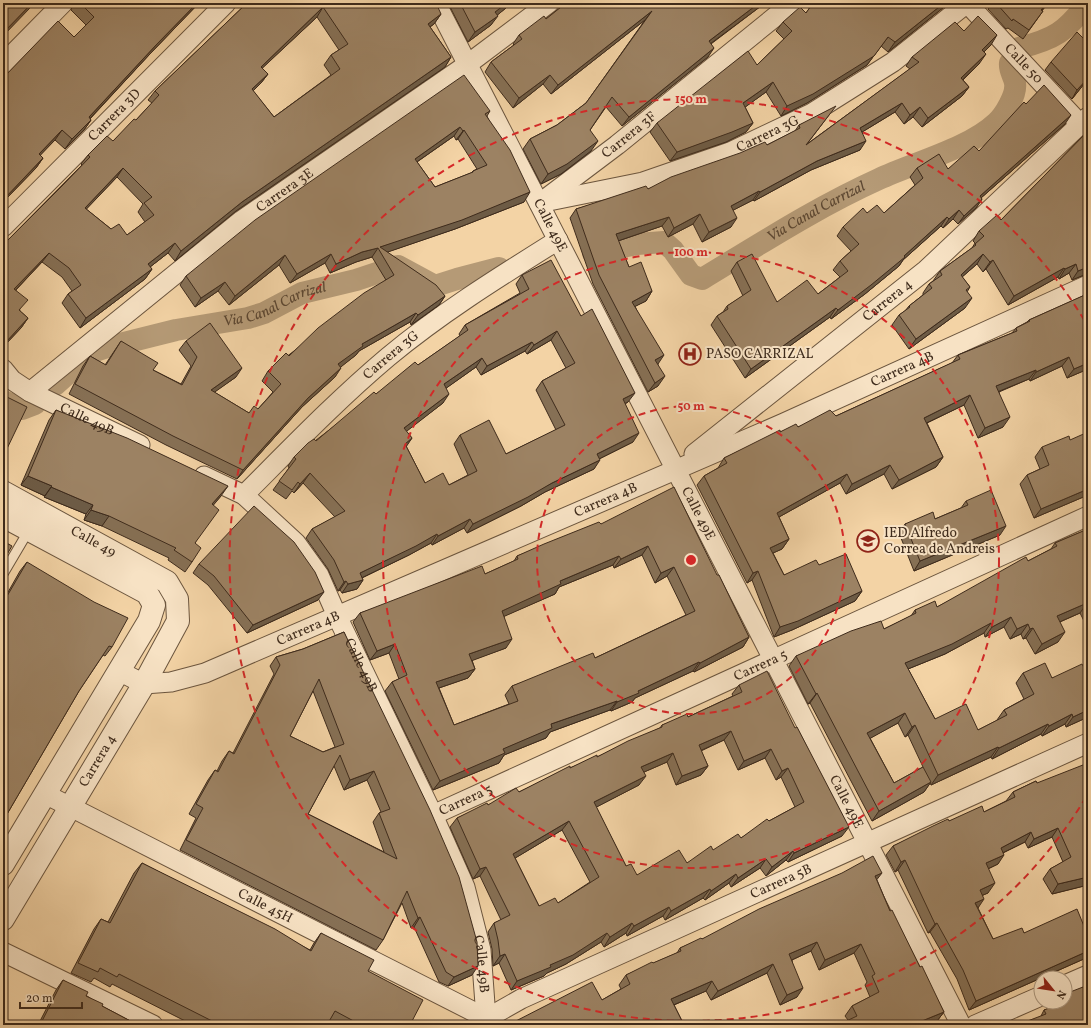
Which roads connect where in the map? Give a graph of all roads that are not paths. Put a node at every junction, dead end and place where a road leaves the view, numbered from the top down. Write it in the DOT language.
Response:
graph roads {
  1 [pos="63,3"];
  2 [pos="226,3"];
  3 [pos="436,3"];
  4 [pos="549,3"];
  5 [pos="792,3"];
  6 [pos="967,3"];
  7 [pos="3,64"];
  8 [pos="468,64"];
  9 [pos="1084,121"];
  10 [pos="539,203"];
  11 [pos="3,227"];
  12 [pos="558,240"];
  13 [pos="1088,285"];
  14 [pos="3,369"];
  15 [pos="30,392"];
  16 [pos="768,396"];
  17 [pos="784,423"];
  18 [pos="158,454"];
  19 [pos="187,468"];
  20 [pos="674,470"];
  21 [pos="3,492"];
  22 [pos="244,495"];
  23 [pos="3,516"];
  24 [pos="1088,516"];
  25 [pos="29,530"];
  26 [pos="3,574"];
  27 [pos="177,599"];
  28 [pos="154,605"];
  29 [pos="337,616"];
  30 [pos="773,660"];
  31 [pos="119,671"];
  32 [pos="144,684"];
  33 [pos="1088,743"];
  34 [pos="45,794"];
  35 [pos="70,807"];
  36 [pos="434,815"];
  37 [pos="867,843"];
  38 [pos="3,864"];
  39 [pos="3,919"];
  40 [pos="3,952"];
  41 [pos="1088,975"];
  42 [pos="1073,982"];
  43 [pos="1033,1000"];
  44 [pos="484,1023"];
  45 [pos="153,1025"];
  46 [pos="961,1025"];
  47 [pos="975,1025"];
  1 -- 7 [label="street"];
  2 -- 11 [label="street, Carrera 3D"];
  3 -- 8 [label="street, Calle 49E"];
  4 -- 8 [label="street, Carrera 3E"];
  5 -- 10 [label="street, Carrera 3F"];
  6 -- 9 [label="street, Calle 50"];
  6 -- 10 [label="street, Carrera 3G"];
  8 -- 10 [label="street, Calle 49E"];
  8 -- 15 [label="street, Carrera 3E"];
  9 -- 16 [label="street, Carrera 4"];
  10 -- 12 [label="street, Calle 49E"];
  12 -- 20 [label="street, Calle 49E"];
  12 -- 22 [label="street, Carrera 3G"];
  13 -- 17 [label="street, Carrera 4B"];
  14 -- 15 [label="street, Calle 49B"];
  15 -- 18 [label="street, Calle 49B"];
  16 -- 17 [label="street"];
  16 -- 20 [label="street, Carrera 4"];
  17 -- 20 [label="street, Carrera 4B"];
  19 -- 22 [label="street, Calle 49B"];
  20 -- 29 [label="street, Carrera 4B"];
  20 -- 30 [label="street, Calle 49E"];
  21 -- 27 [label="street, Calle 49"];
  22 -- 29 [label="street, Calle 49B"];
  23 -- 25 [label="street, Calle 49"];
  24 -- 30 [label="street, Carrera 5"];
  25 -- 26 [label="lane"];
  25 -- 28 [label="street, Calle 49"];
  27 -- 32 [label="street, Carrera 4"];
  28 -- 31 [label="street, Carrera 4"];
  29 -- 32 [label="street, Carrera 4B"];
  29 -- 36 [label="street, Calle 49B"];
  30 -- 36 [label="street, Carrera 5"];
  30 -- 37 [label="street, Calle 49E"];
  31 -- 32 [label="street"];
  31 -- 34 [label="street, Carrera 4"];
  32 -- 35 [label="street, Carrera 4"];
  33 -- 37 [label="street, Carrera 5B"];
  34 -- 35 [label="street, Calle 45H"];
  34 -- 38 [label="street, Carrera 4"];
  35 -- 39 [label="street, Carrera 4"];
  35 -- 44 [label="street, Calle 45H"];
  36 -- 44 [label="street, Calle 49B"];
  37 -- 44 [label="street, Carrera 5B"];
  37 -- 46 [label="street, Calle 49E"];
  40 -- 45 [label="street"];
  41 -- 42 [label="street"];
  43 -- 47 [label="street"];
}
